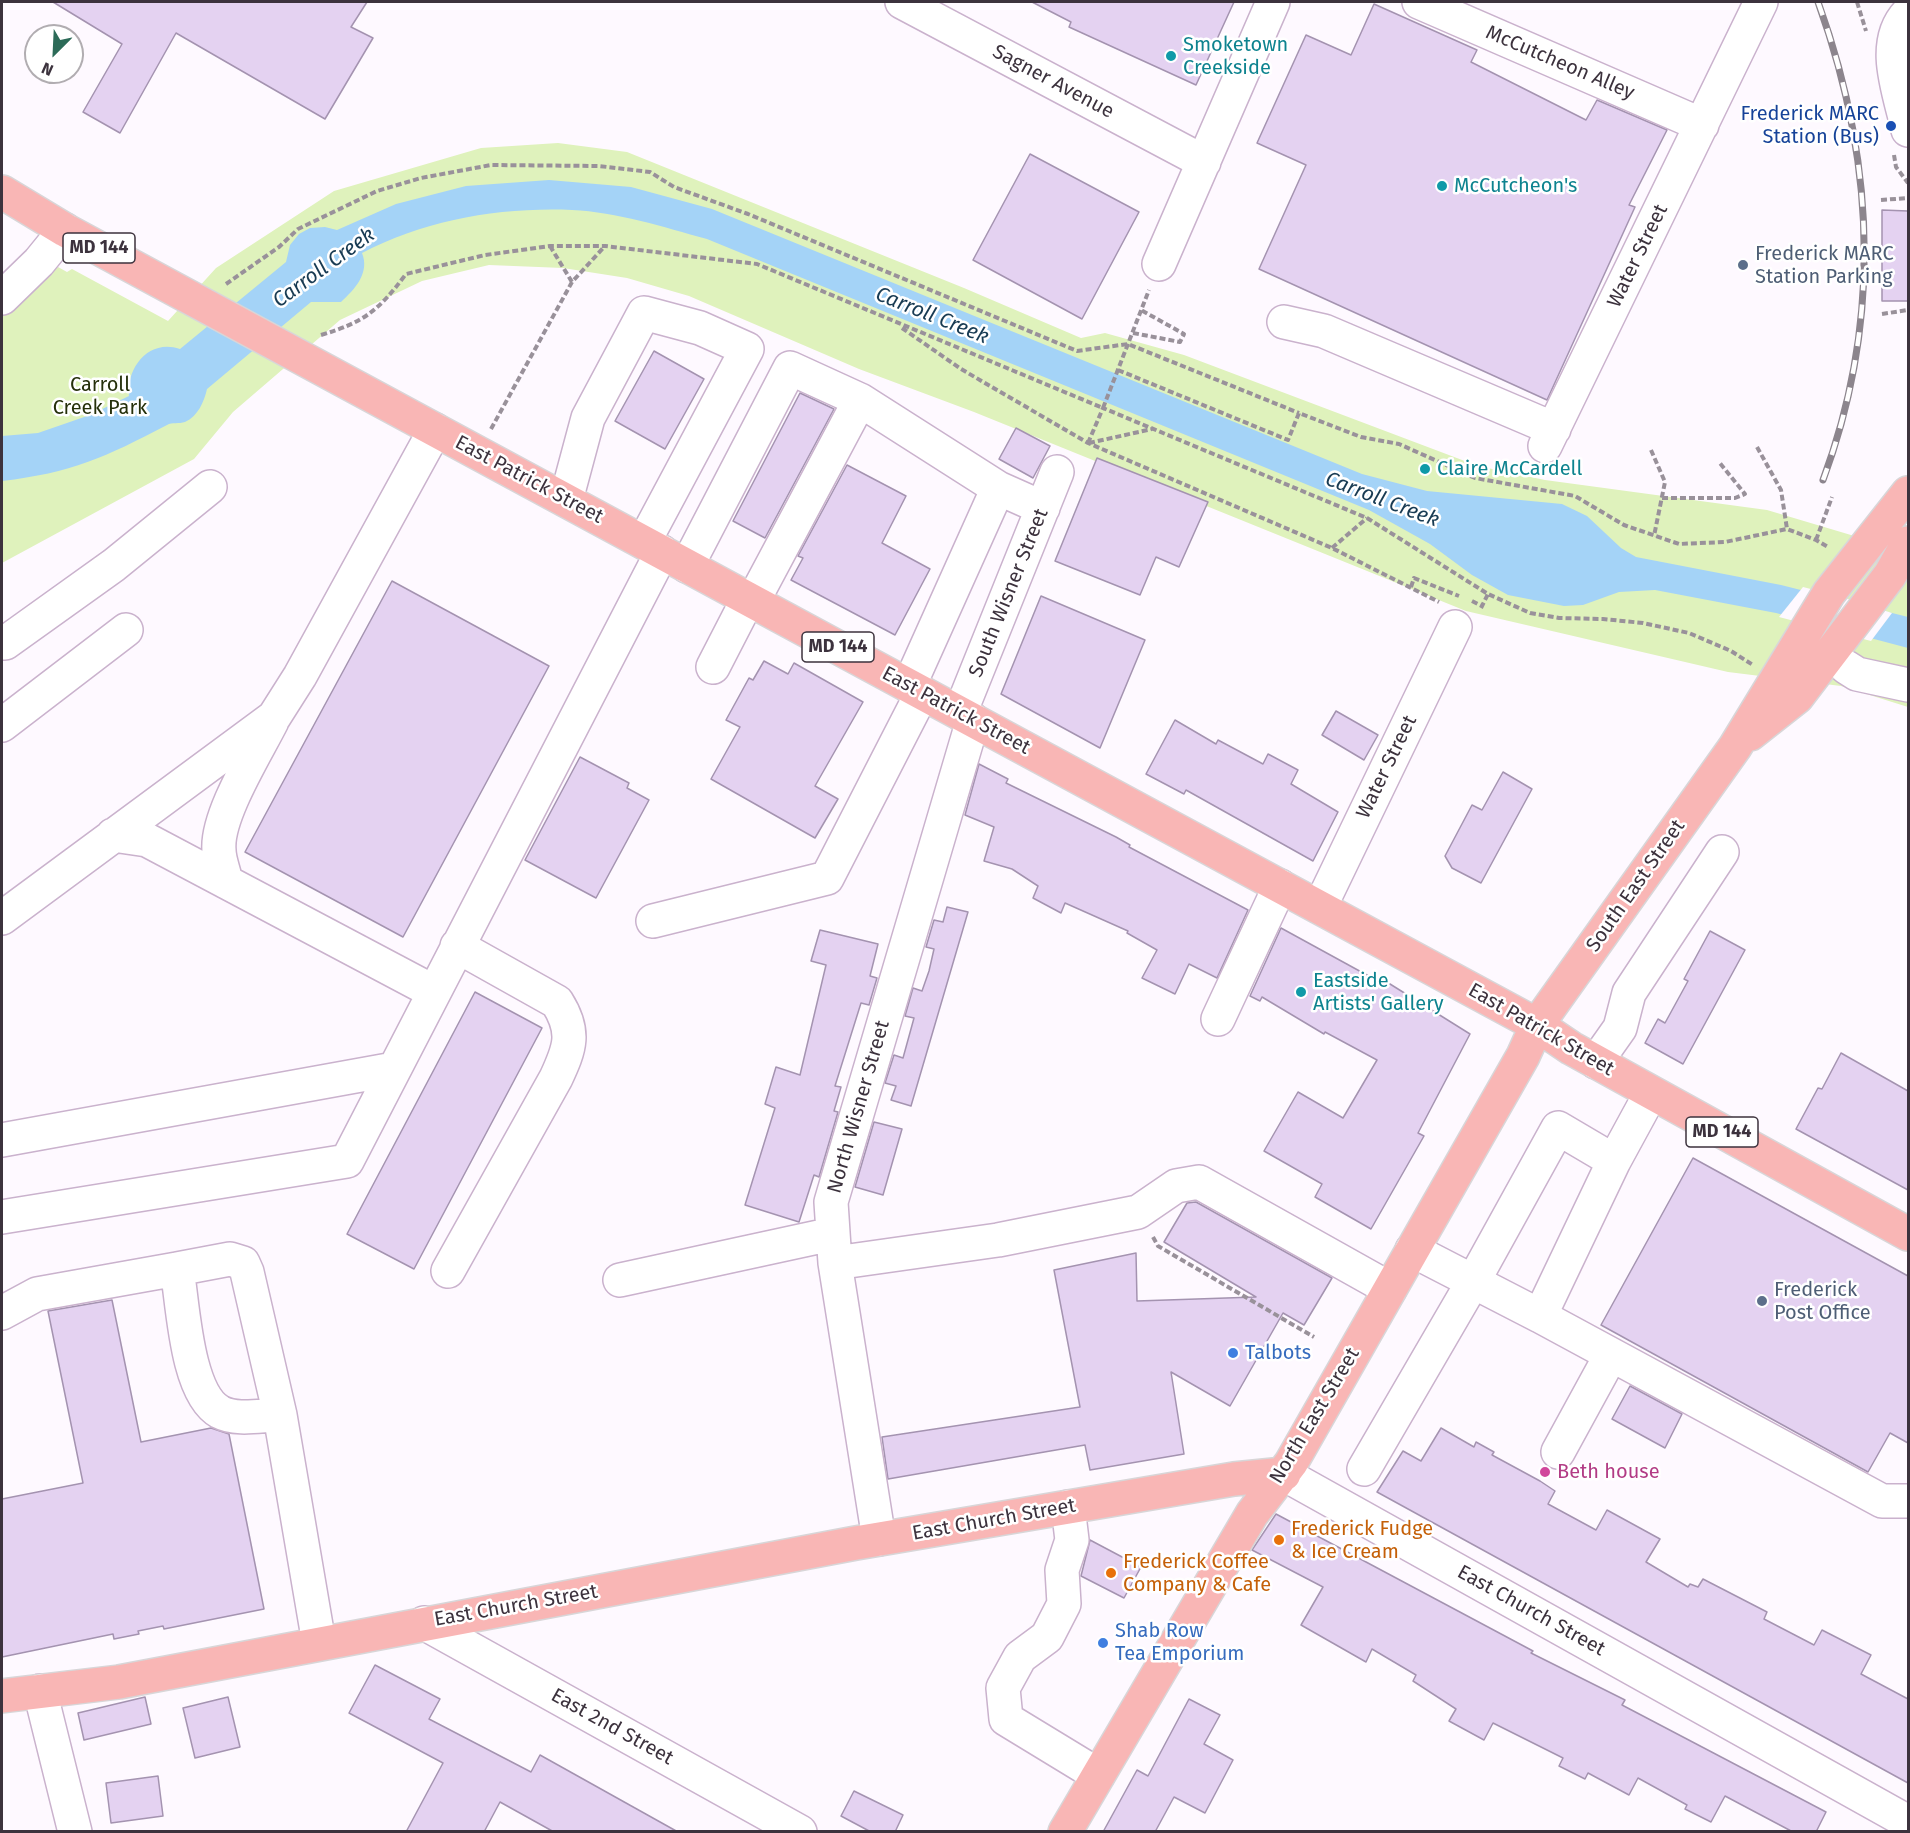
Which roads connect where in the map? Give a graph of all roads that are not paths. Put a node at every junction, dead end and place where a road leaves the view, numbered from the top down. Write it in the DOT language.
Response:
graph roads {
  1 [pos="902,2"];
  2 [pos="1273,2"];
  3 [pos="1419,2"];
  4 [pos="1761,2"];
  5 [pos="1908,14"];
  6 [pos="1702,125"];
  7 [pos="1908,130"];
  8 [pos="1204,162"];
  9 [pos="2,192"];
  10 [pos="65,230"];
  11 [pos="1159,264"];
  12 [pos="5,289"];
  13 [pos="1284,322"];
  14 [pos="747,349"];
  15 [pos="790,368"];
  16 [pos="861,400"];
  17 [pos="435,430"];
  18 [pos="1057,472"];
  19 [pos="210,488"];
  20 [pos="998,488"];
  21 [pos="1908,493"];
  22 [pos="566,500"];
  23 [pos="1043,508"];
  24 [pos="1908,543"];
  25 [pos="664,553"];
  26 [pos="751,600"];
  27 [pos="1449,616"];
  28 [pos="126,630"];
  29 [pos="5,643"];
  30 [pos="1844,653"];
  31 [pos="713,667"];
  32 [pos="1908,685"];
  33 [pos="916,689"];
  34 [pos="274,717"];
  35 [pos="967,717"];
  36 [pos="2,725"];
  37 [pos="1735,747"];
  38 [pos="112,835"];
  39 [pos="1722,852"];
  40 [pos="226,882"];
  41 [pos="1280,886"];
  42 [pos="1320,907"];
  43 [pos="2,918"];
  44 [pos="653,921"];
  45 [pos="458,946"];
  46 [pos="434,992"];
  47 [pos="1218,1019"];
  48 [pos="1538,1025"];
  49 [pos="1596,1062"];
  50 [pos="394,1069"];
  51 [pos="1651,1092"];
  52 [pos="2,1140"];
  53 [pos="1614,1161"];
  54 [pos="2,1217"];
  55 [pos="1908,1234"];
  56 [pos="834,1249"];
  57 [pos="1412,1250"];
  58 [pos="177,1269"];
  59 [pos="448,1270"];
  60 [pos="620,1280"];
  61 [pos="1474,1280"];
  62 [pos="1390,1289"];
  63 [pos="2,1313"];
  64 [pos="1540,1316"];
  65 [pos="1620,1360"];
  66 [pos="280,1415"];
  67 [pos="1558,1452"];
  68 [pos="1364,1469"];
  69 [pos="1284,1474"];
  70 [pos="1908,1501"];
  71 [pos="1068,1507"];
  72 [pos="879,1539"];
  73 [pos="424,1623"];
  74 [pos="319,1643"];
  75 [pos="40,1691"];
  76 [pos="2,1696"];
  77 [pos="1098,1775"];
  78 [pos="1908,1822"];
  79 [pos="75,1832"];
  80 [pos="800,1832"];
  81 [pos="1065,1832"];
  1 -- 8 [label="street, Sagner Avenue"];
  2 -- 8 [label="street"];
  3 -- 6 [label="street, McCutcheon Alley"];
  4 -- 6 [label="street, Water Street"];
  5 -- 7 [label="street"];
  6 -- 13 [label="street, Water Street"];
  8 -- 11 [label="street"];
  9 -- 10 [label="main road, East Patrick Street / MD 144"];
  10 -- 12 [label="street"];
  10 -- 17 [label="main road, East Patrick Street / MD 144"];
  14 -- 15 [label="street"];
  14 -- 22 [label="street"];
  14 -- 25 [label="street"];
  15 -- 16 [label="street"];
  15 -- 25 [label="street"];
  16 -- 20 [label="street"];
  16 -- 26 [label="street"];
  17 -- 22 [label="main road, East Patrick Street / MD 144"];
  17 -- 34 [label="street"];
  18 -- 23 [label="street, South Wisner Street"];
  19 -- 29 [label="street"];
  20 -- 23 [label="street"];
  20 -- 33 [label="street"];
  21 -- 37 [label="main road, South East Street"];
  22 -- 25 [label="main road, East Patrick Street / MD 144"];
  23 -- 35 [label="street, South Wisner Street"];
  24 -- 30 [label="main road, South East Street"];
  25 -- 26 [label="main road, East Patrick Street / MD 144"];
  25 -- 45 [label="street"];
  26 -- 31 [label="street"];
  26 -- 33 [label="main road, East Patrick Street / MD 144"];
  27 -- 42 [label="street, Water Street"];
  28 -- 36 [label="street"];
  30 -- 32 [label="street"];
  30 -- 37 [label="main road, South East Street"];
  33 -- 35 [label="main road, East Patrick Street / MD 144"];
  33 -- 44 [label="street"];
  34 -- 38 [label="street"];
  34 -- 40 [label="street"];
  35 -- 41 [label="main road, East Patrick Street / MD 144"];
  35 -- 56 [label="street, North Wisner Street"];
  37 -- 48 [label="main road, South East Street"];
  38 -- 40 [label="street"];
  38 -- 43 [label="street"];
  39 -- 49 [label="street"];
  40 -- 46 [label="street"];
  41 -- 42 [label="main road, East Patrick Street / MD 144"];
  41 -- 47 [label="street"];
  42 -- 48 [label="main road, East Patrick Street / MD 144"];
  45 -- 46 [label="street"];
  45 -- 59 [label="street"];
  46 -- 50 [label="street"];
  48 -- 49 [label="main road, East Patrick Street / MD 144"];
  48 -- 57 [label="main road, North East Street"];
  49 -- 51 [label="main road, East Patrick Street / MD 144"];
  50 -- 52 [label="street"];
  50 -- 54 [label="street"];
  51 -- 53 [label="street"];
  51 -- 55 [label="main road, East Patrick Street / MD 144"];
  53 -- 61 [label="street"];
  53 -- 64 [label="street"];
  56 -- 60 [label="street"];
  56 -- 62 [label="street"];
  56 -- 72 [label="street, North Wisner Street"];
  57 -- 61 [label="street"];
  57 -- 62 [label="main road, North East Street"];
  58 -- 63 [label="street"];
  58 -- 66 [label="street"];
  58 -- 66 [label="street"];
  61 -- 64 [label="street"];
  61 -- 68 [label="street"];
  62 -- 69 [label="main road, North East Street"];
  64 -- 65 [label="street"];
  65 -- 67 [label="street"];
  65 -- 70 [label="street"];
  66 -- 74 [label="street"];
  69 -- 71 [label="main road, East Church Street"];
  69 -- 77 [label="main road, North East Street"];
  69 -- 78 [label="street, East Church Street"];
  71 -- 72 [label="main road, East Church Street"];
  71 -- 77 [label="street"];
  72 -- 73 [label="main road, East Church Street"];
  73 -- 74 [label="main road, East Church Street"];
  73 -- 80 [label="street, East 2nd Street"];
  74 -- 75 [label="main road, East Church Street"];
  75 -- 76 [label="main road, East Church Street"];
  75 -- 79 [label="street"];
  77 -- 81 [label="main road, North East Street"];
}
